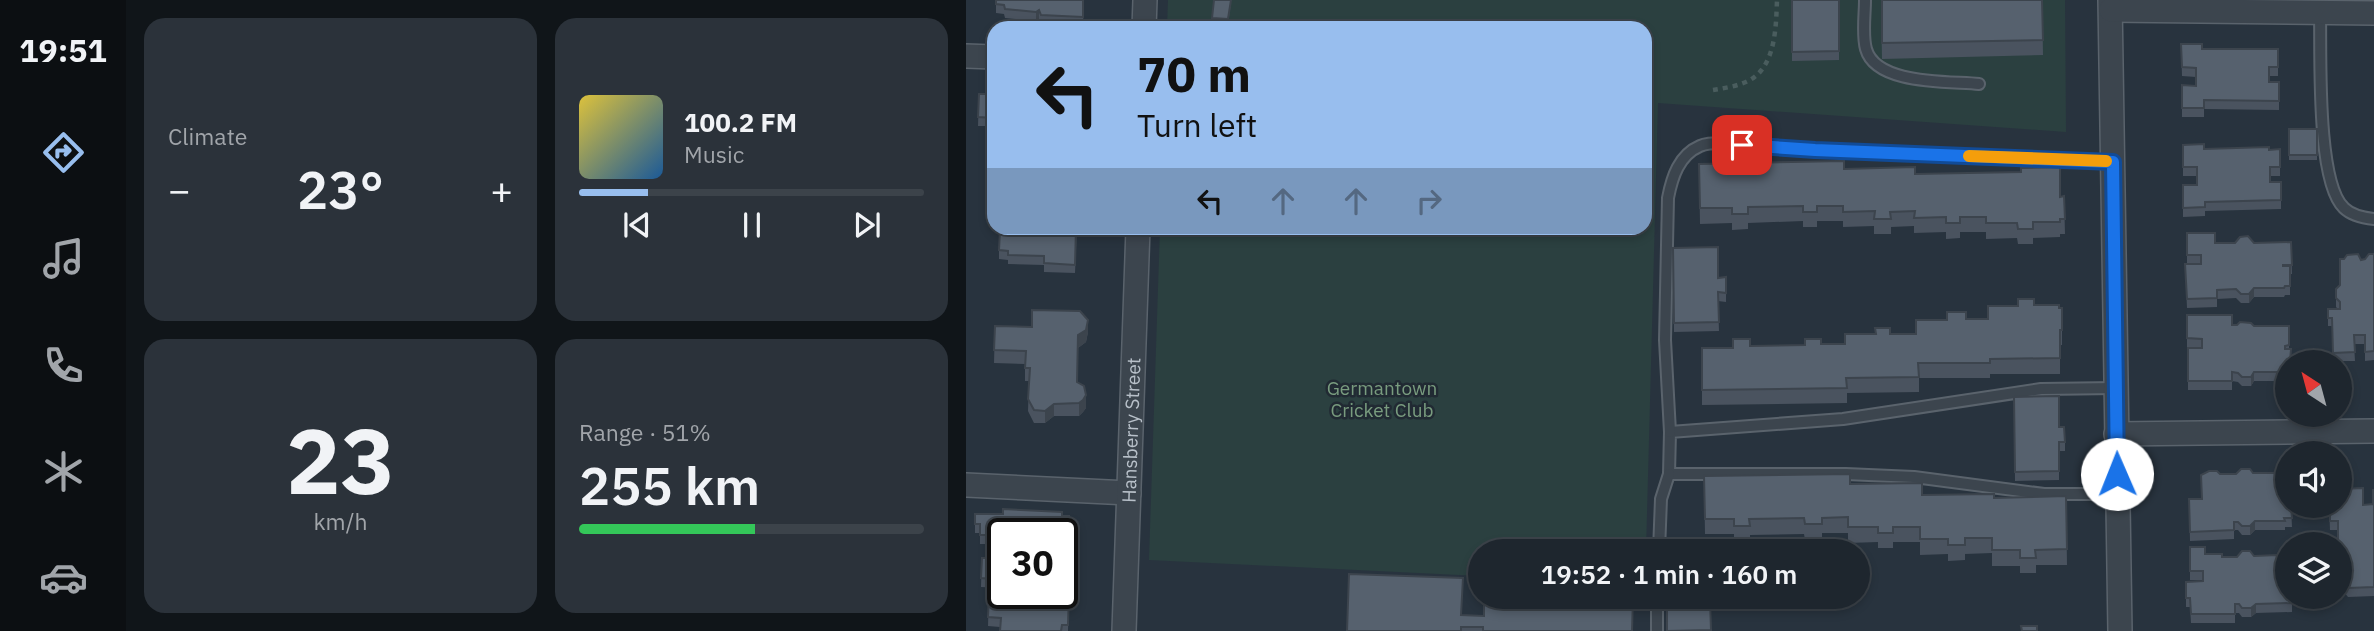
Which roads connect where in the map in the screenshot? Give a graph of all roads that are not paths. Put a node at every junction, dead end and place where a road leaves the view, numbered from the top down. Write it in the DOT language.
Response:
graph roads {
  1 [pos="1145,0"];
  2 [pos="1865,0"];
  3 [pos="2110,5"];
  4 [pos="2320,12"];
  5 [pos="2374,13"];
  6 [pos="1144,21"];
  7 [pos="966,56"];
  8 [pos="987,57"];
  9 [pos="1979,84"];
  10 [pos="2113,162"];
  11 [pos="2374,219"];
  12 [pos="1138,235"];
  13 [pos="2116,388"];
  14 [pos="2374,431"];
  15 [pos="1670,432"];
  16 [pos="2116,434"];
  17 [pos="1669,474"];
  18 [pos="966,485"];
  19 [pos="1129,493"];
  20 [pos="2117,494"];
  21 [pos="1659,539"];
  22 [pos="1657,609"];
  23 [pos="1124,631"];
  24 [pos="1657,631"];
  25 [pos="2120,631"];
  1 -- 6 [label="street"];
  2 -- 9 [label="lane"];
  3 -- 4 [label="street"];
  3 -- 10 [label="street"];
  4 -- 5 [label="street"];
  4 -- 11 [label="lane"];
  7 -- 8 [label="street"];
  10 -- 13 [label="street"];
  10 -- 15 [label="lane"];
  12 -- 19 [label="street, Hansberry Street"];
  13 -- 15 [label="lane"];
  13 -- 16 [label="street"];
  14 -- 16 [label="street"];
  15 -- 17 [label="lane"];
  16 -- 20 [label="street"];
  17 -- 20 [label="lane"];
  17 -- 21 [label="lane"];
  18 -- 19 [label="street"];
  19 -- 23 [label="street, Hansberry Street"];
  20 -- 25 [label="street"];
  22 -- 24 [label="lane"];
}
